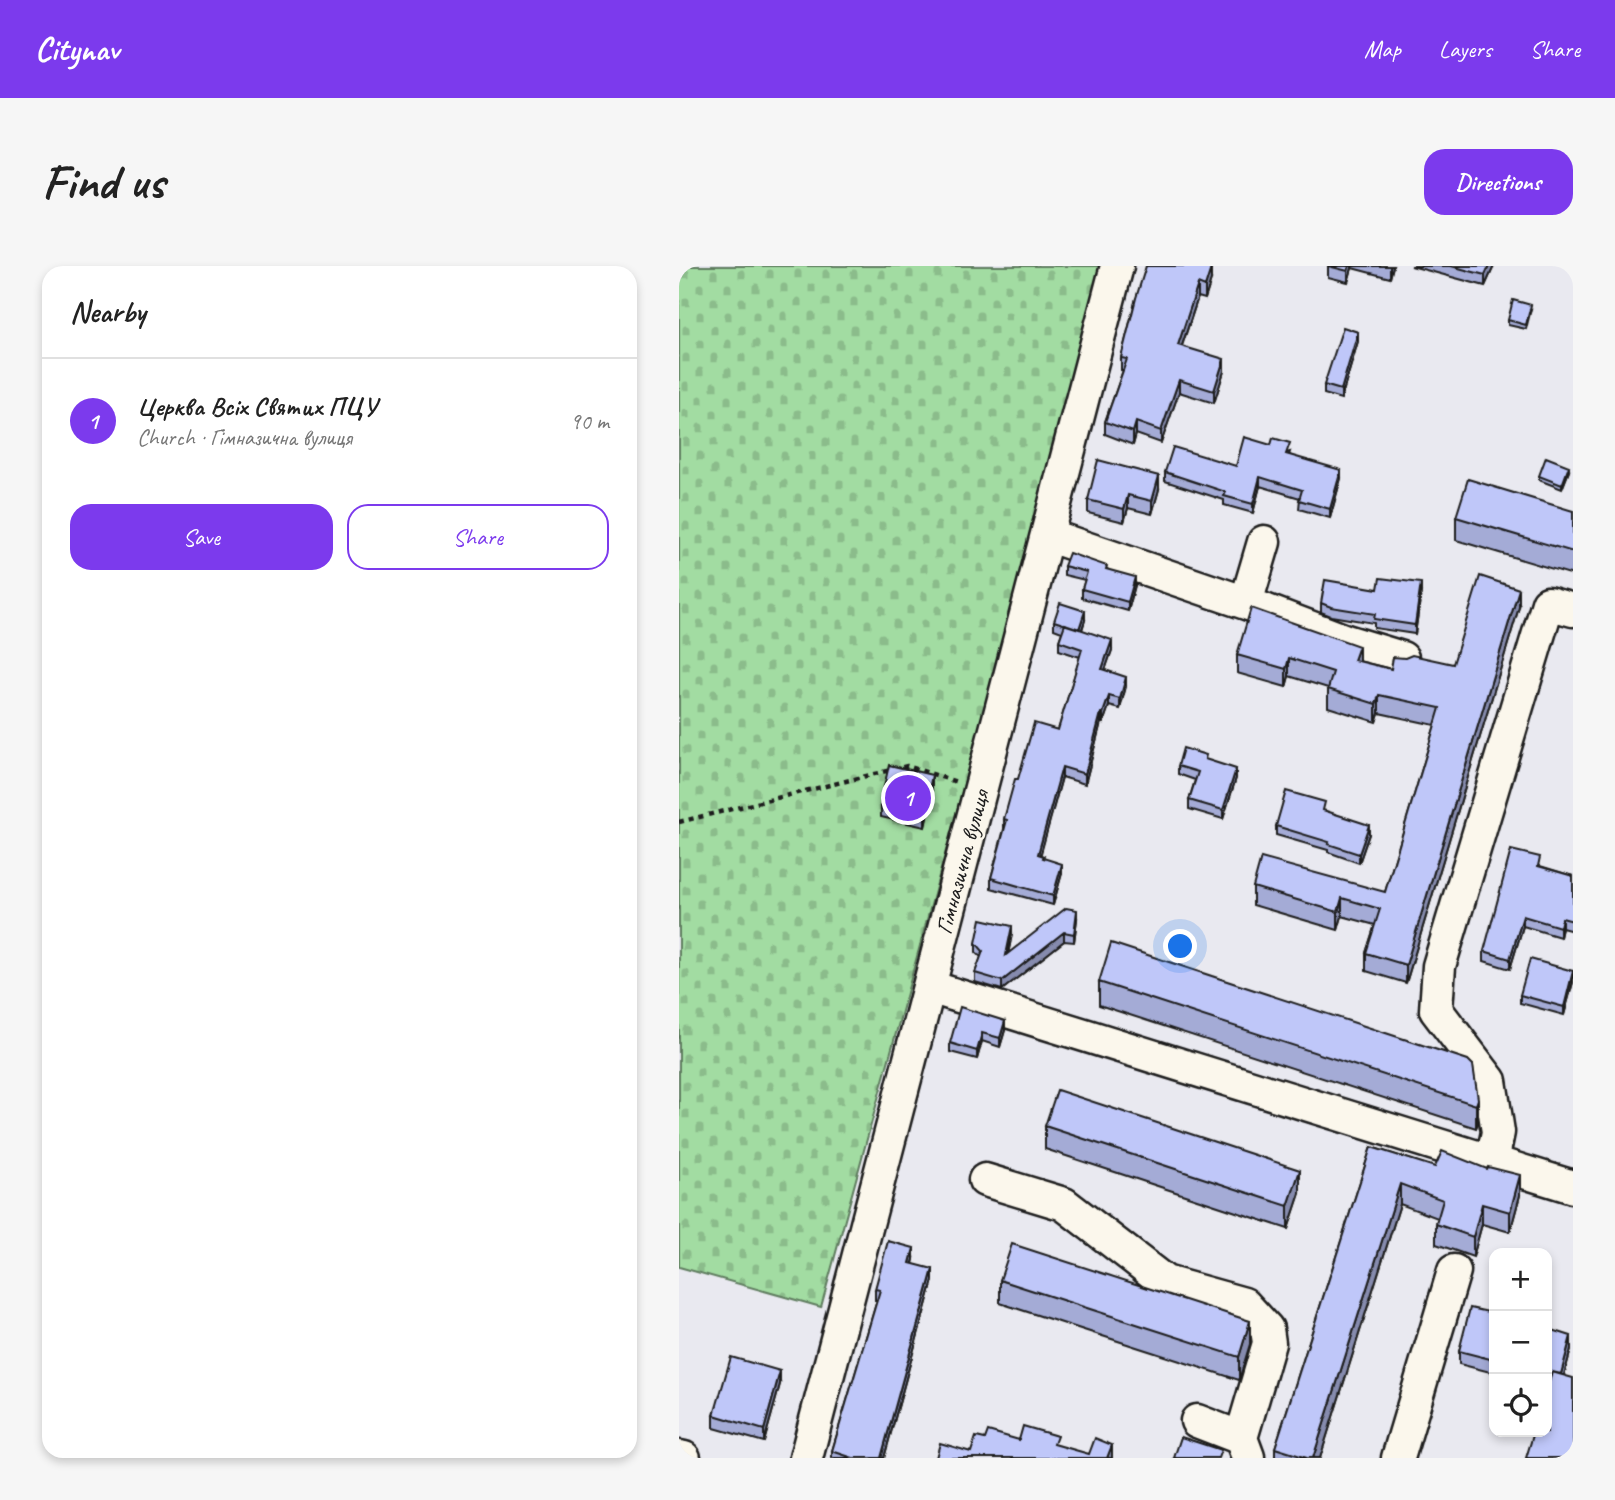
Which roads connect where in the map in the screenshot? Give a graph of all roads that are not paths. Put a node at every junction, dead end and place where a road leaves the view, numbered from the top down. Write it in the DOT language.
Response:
graph roads {
  1 [pos="1117,266"];
  2 [pos="1047,535"];
  3 [pos="1264,542"];
  4 [pos="1246,603"];
  5 [pos="1573,610"];
  6 [pos="1402,658"];
  7 [pos="930,987"];
  8 [pos="1492,1162"];
  9 [pos="985,1180"];
  10 [pos="1573,1187"];
  11 [pos="1454,1271"];
  12 [pos="1197,1421"];
  13 [pos="1245,1448"];
  14 [pos="679,1457"];
  15 [pos="684,1458"];
  16 [pos="806,1458"];
  17 [pos="1398,1458"];
  1 -- 2 [label="street, Гімназична вулиця"];
  2 -- 4 [label="street"];
  2 -- 7 [label="street, Гімназична вулиця"];
  3 -- 4 [label="street"];
  4 -- 6 [label="street"];
  5 -- 8 [label="street"];
  7 -- 8 [label="street"];
  7 -- 16 [label="street, Гімназична вулиця"];
  8 -- 10 [label="street"];
  9 -- 13 [label="street"];
  11 -- 17 [label="street"];
  12 -- 13 [label="street"];
  14 -- 15 [label="street"];
}
